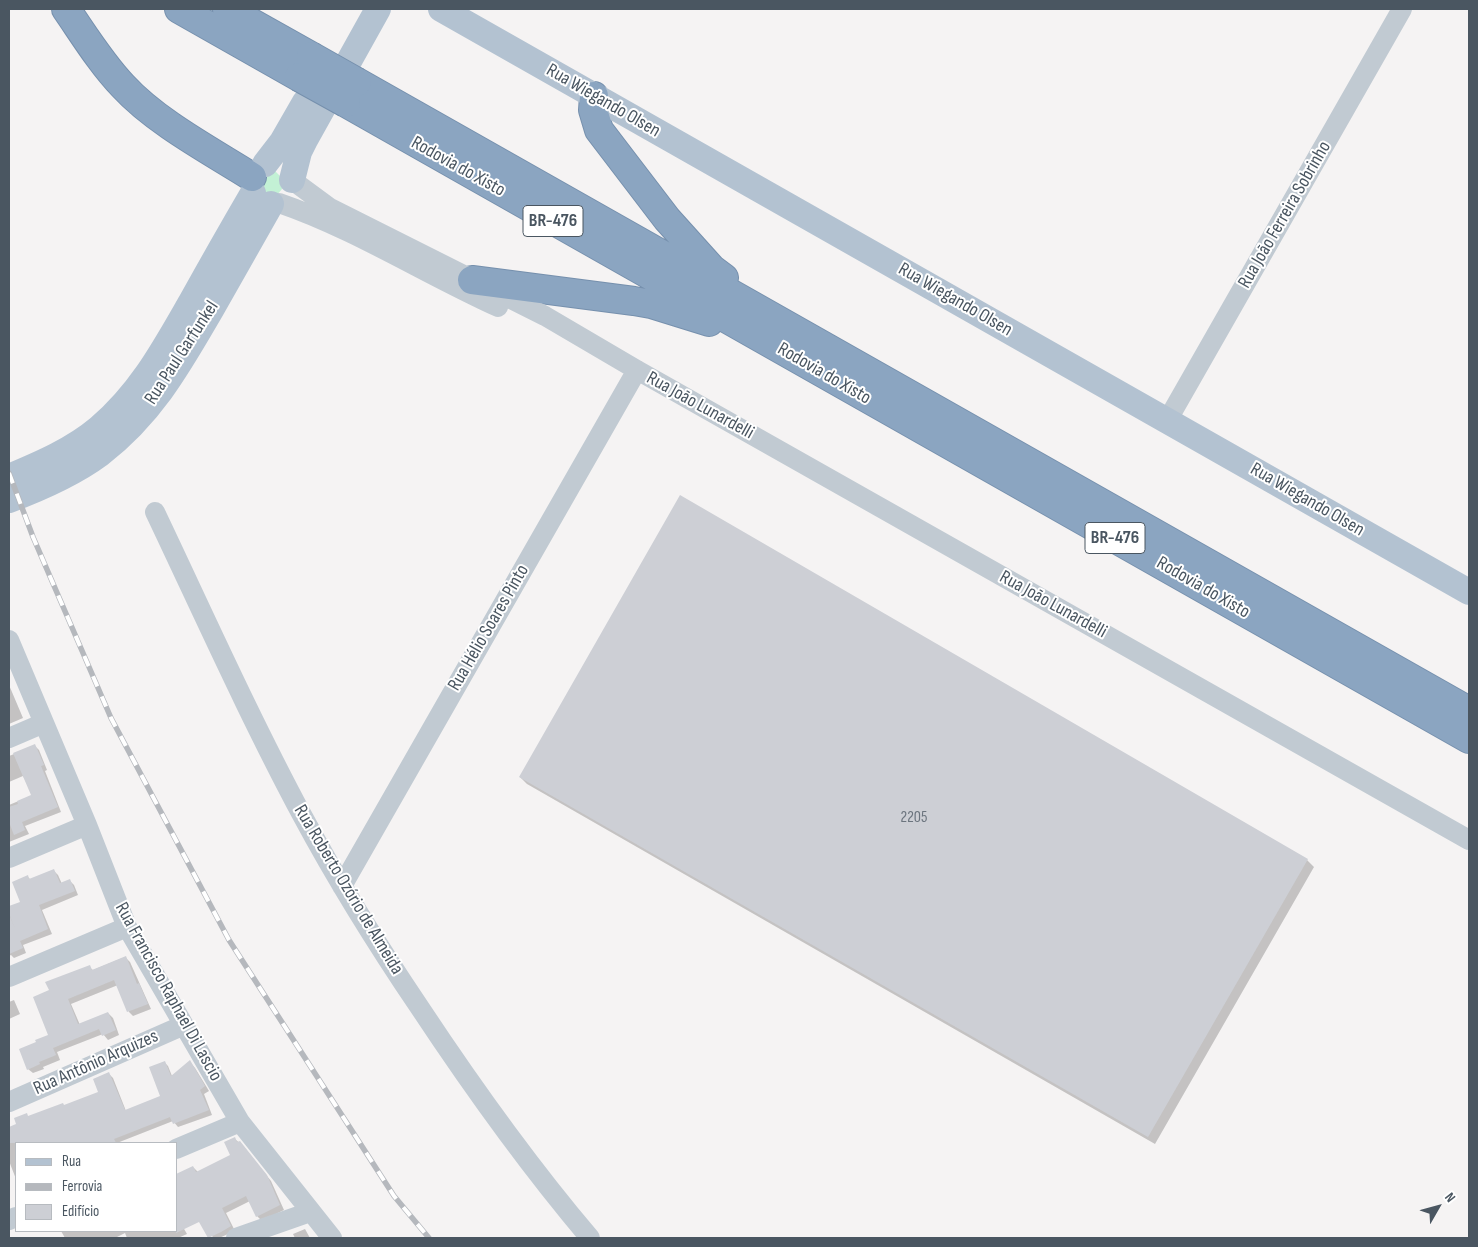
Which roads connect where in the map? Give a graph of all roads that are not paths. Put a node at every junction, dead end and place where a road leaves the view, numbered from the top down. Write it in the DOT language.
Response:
graph roads {
  1 [pos="66,9"];
  2 [pos="178,9"];
  3 [pos="227,9"];
  4 [pos="358,9"];
  5 [pos="378,9"];
  6 [pos="441,9"];
  7 [pos="1402,9"];
  8 [pos="305,67"];
  9 [pos="594,96"];
  10 [pos="292,180"];
  11 [pos="264,188"];
  12 [pos="468,286"];
  13 [pos="765,327"];
  14 [pos="637,370"];
  15 [pos="1167,421"];
  16 [pos="9,477"];
  17 [pos="9,500"];
  18 [pos="155,512"];
  19 [pos="1469,592"];
  20 [pos="9,640"];
  21 [pos="1469,711"];
  22 [pos="44,723"];
  23 [pos="9,738"];
  24 [pos="1469,739"];
  25 [pos="87,825"];
  26 [pos="1469,840"];
  27 [pos="9,858"];
  28 [pos="342,886"];
  29 [pos="127,927"];
  30 [pos="9,978"];
  31 [pos="184,1025"];
  32 [pos="9,1102"];
  33 [pos="240,1122"];
  34 [pos="178,1148"];
  35 [pos="310,1212"];
  36 [pos="236,1238"];
  37 [pos="332,1238"];
  38 [pos="590,1238"];
  1 -- 11 [label="highway"];
  2 -- 8 [label="highway, Rodovia do Xisto / BR-476"];
  3 -- 8 [label="highway, Rodovia do Xisto / BR-476"];
  4 -- 11 [label="main road, Rua Paul Garfunkel"];
  5 -- 10 [label="main road"];
  6 -- 9 [label="main road, Rua Wiegando Olsen"];
  7 -- 15 [label="street, Rua João Ferreira Sobrinho"];
  8 -- 13 [label="highway, Rodovia do Xisto / BR-476, bridge"];
  9 -- 13 [label="highway"];
  9 -- 15 [label="main road, Rua Wiegando Olsen"];
  10 -- 11 [label="main road"];
  10 -- 12 [label="street, Rua João Lunardelli"];
  11 -- 12 [label="street, Rua João Lunardelli"];
  11 -- 16 [label="main road, Rua Paul Garfunkel"];
  11 -- 17 [label="main road, Rua Paul Garfunkel"];
  12 -- 13 [label="highway"];
  12 -- 14 [label="street, Rua João Lunardelli"];
  13 -- 21 [label="highway, Rodovia do Xisto / BR-476"];
  13 -- 24 [label="highway, Rodovia do Xisto / BR-476"];
  14 -- 26 [label="street, Rua João Lunardelli"];
  14 -- 28 [label="street, Rua Hélio Soares Pinto"];
  15 -- 19 [label="main road, Rua Wiegando Olsen"];
  18 -- 28 [label="street, Rua Roberto Ozório de Almeida"];
  20 -- 22 [label="street, Rua Francisco Raphael Di Lascio"];
  22 -- 23 [label="street"];
  22 -- 25 [label="street, Rua Francisco Raphael Di Lascio"];
  25 -- 27 [label="street"];
  25 -- 29 [label="street, Rua Francisco Raphael Di Lascio"];
  28 -- 38 [label="street, Rua Roberto Ozório de Almeida"];
  29 -- 30 [label="street"];
  29 -- 31 [label="street, Rua Francisco Raphael Di Lascio"];
  31 -- 32 [label="street, Rua Antônio Arquizes"];
  31 -- 33 [label="street, Rua Francisco Raphael Di Lascio"];
  33 -- 34 [label="street"];
  33 -- 35 [label="street, Rua Francisco Raphael Di Lascio"];
  35 -- 36 [label="street"];
  35 -- 37 [label="street, Rua Francisco Raphael Di Lascio"];
}
